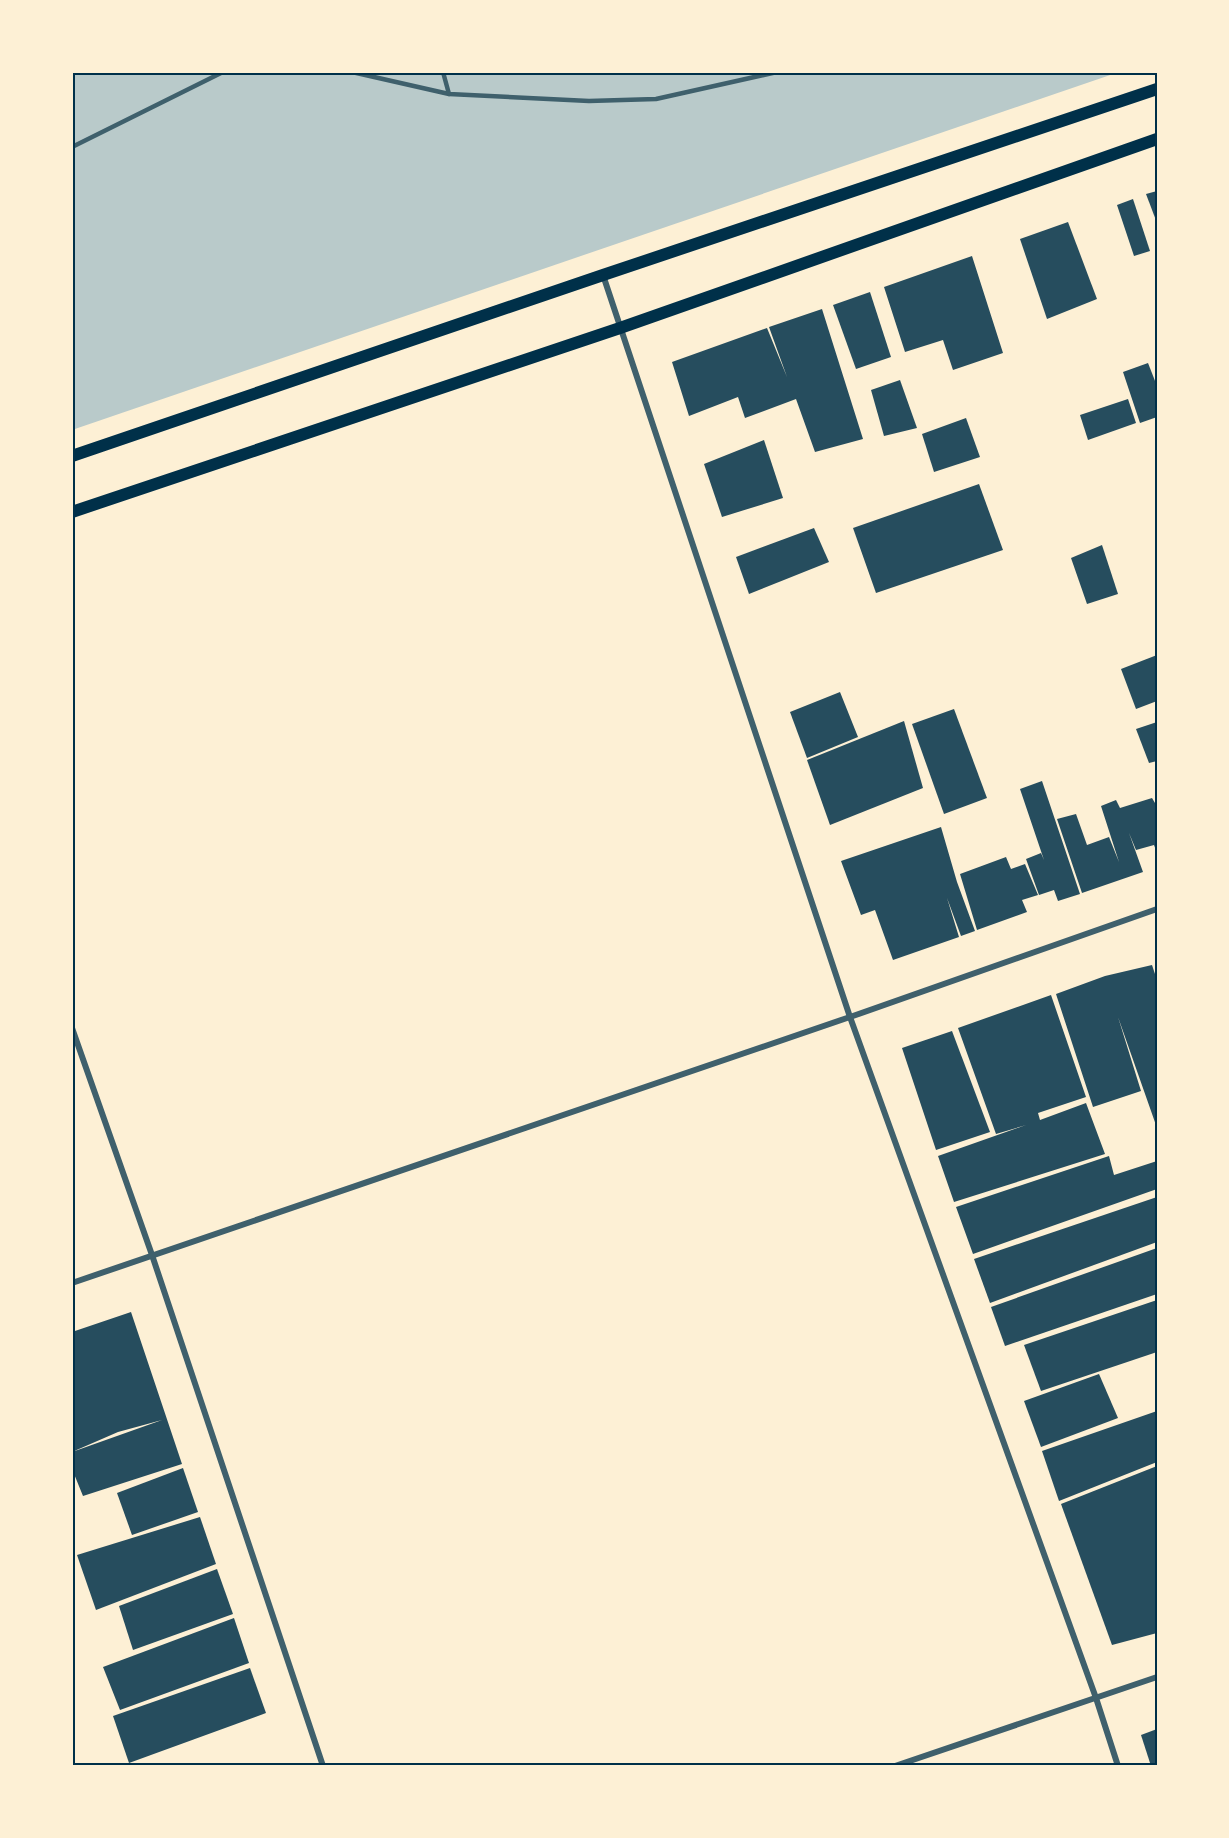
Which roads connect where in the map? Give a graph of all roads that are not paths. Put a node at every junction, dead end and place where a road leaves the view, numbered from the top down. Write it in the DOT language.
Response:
graph roads {
  1 [pos="223,72"];
  2 [pos="352,72"];
  3 [pos="443,72"];
  4 [pos="777,72"];
  5 [pos="1157,89"];
  6 [pos="449,94"];
  7 [pos="1157,139"];
  8 [pos="72,147"];
  9 [pos="603,275"];
  10 [pos="620,328"];
  11 [pos="72,456"];
  12 [pos="72,512"];
  13 [pos="1157,909"];
  14 [pos="850,1017"];
  15 [pos="72,1028"];
  16 [pos="152,1255"];
  17 [pos="72,1283"];
  18 [pos="1157,1677"];
  19 [pos="1096,1698"];
  20 [pos="322,1766"];
  21 [pos="895,1766"];
  22 [pos="1118,1766"];
  1 -- 8 [label="lane"];
  2 -- 6 [label="lane"];
  3 -- 6 [label="lane"];
  4 -- 6 [label="lane"];
  5 -- 9 [label="main road"];
  7 -- 10 [label="main road"];
  9 -- 10 [label="street"];
  9 -- 11 [label="main road"];
  10 -- 12 [label="main road"];
  10 -- 14 [label="street"];
  13 -- 14 [label="street"];
  14 -- 16 [label="street"];
  14 -- 19 [label="street"];
  15 -- 16 [label="street"];
  16 -- 17 [label="street"];
  16 -- 20 [label="street"];
  18 -- 19 [label="street"];
  19 -- 21 [label="street"];
  19 -- 22 [label="street"];
}
